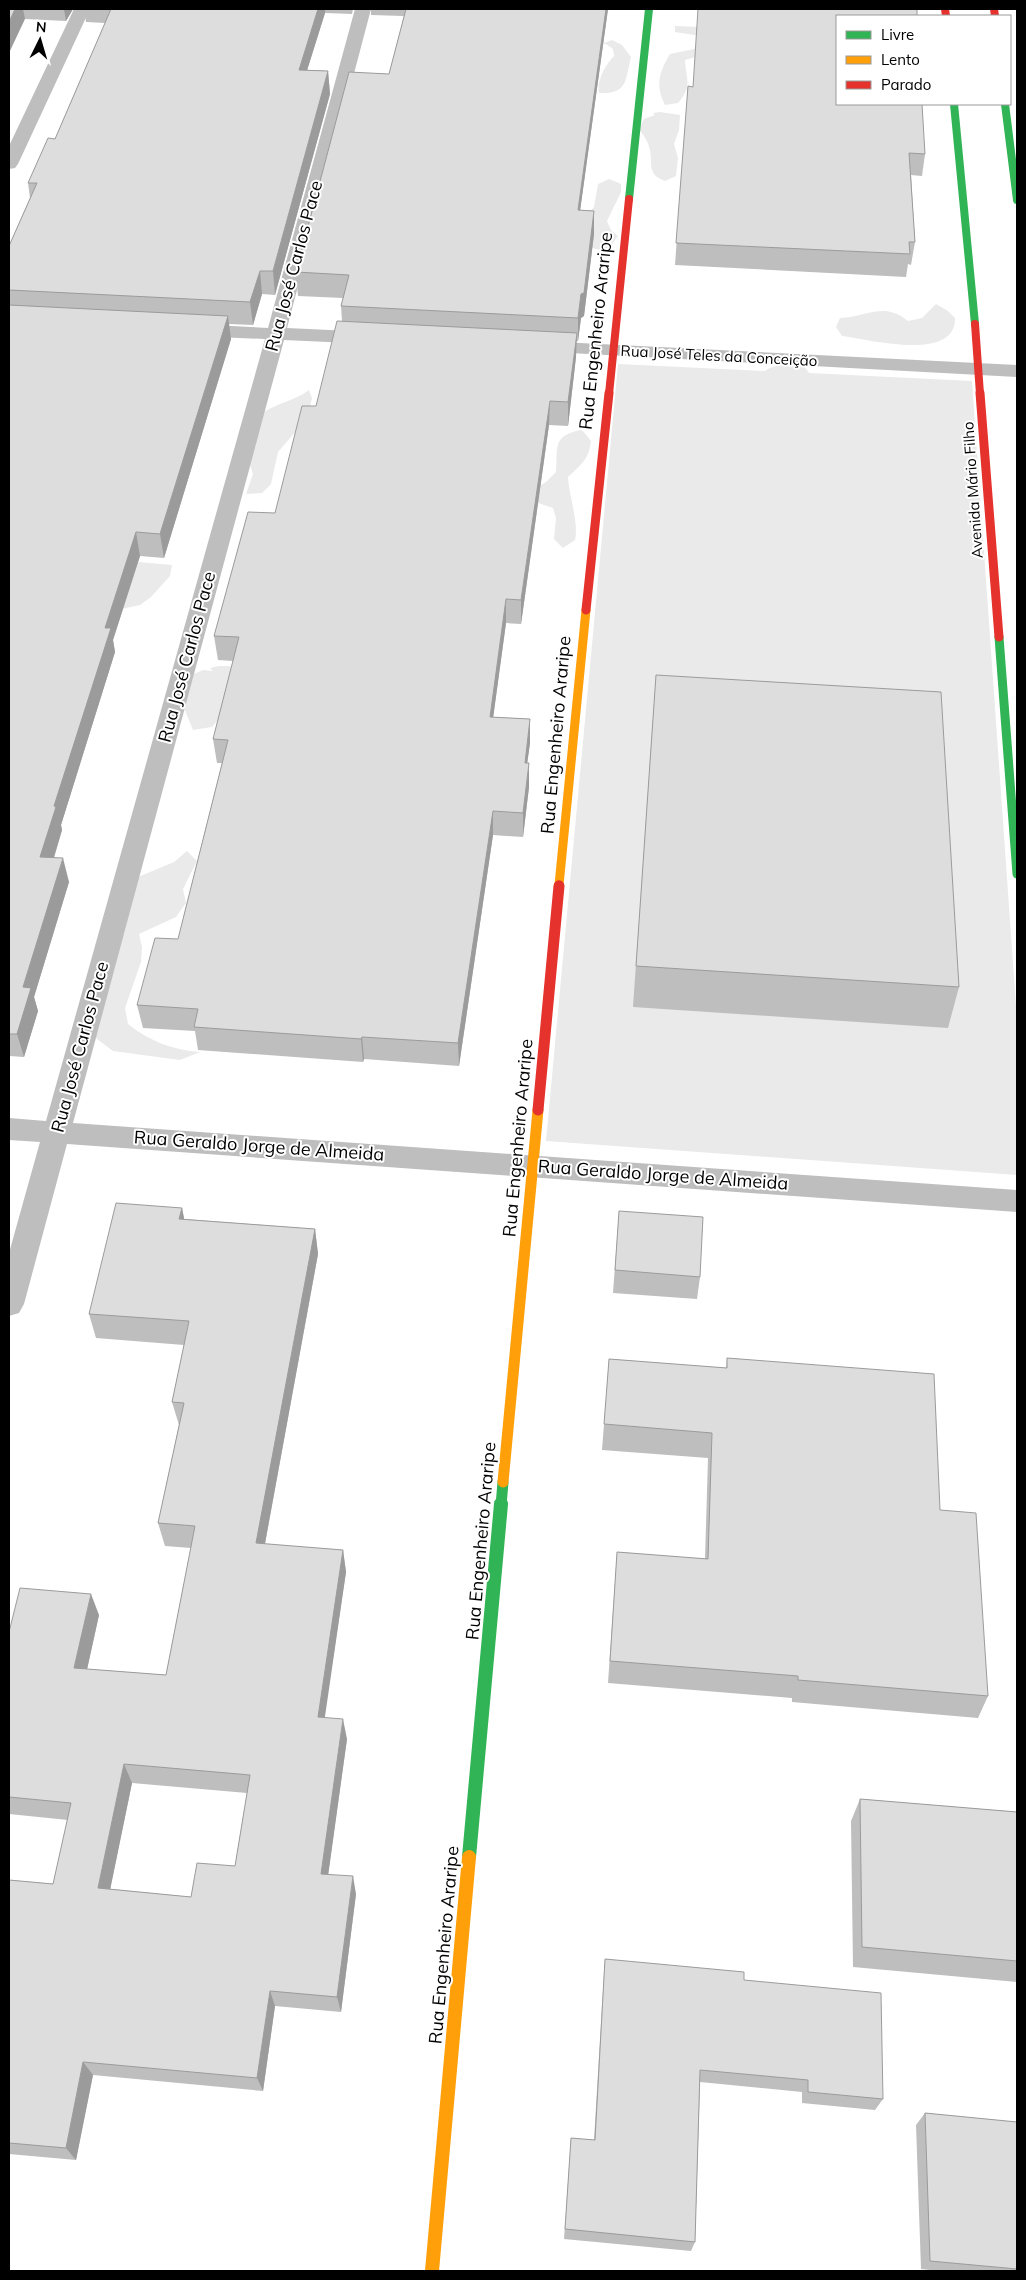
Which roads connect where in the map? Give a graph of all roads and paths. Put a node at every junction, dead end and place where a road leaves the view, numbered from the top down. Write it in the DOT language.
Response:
graph roads {
  1 [pos="82,9"];
  2 [pos="363,9"];
  3 [pos="648,9"];
  4 [pos="954,105"];
  5 [pos="1005,105"];
  6 [pos="9,164"];
  7 [pos="1017,200"];
  8 [pos="177,329"];
  9 [pos="276,334"];
  10 [pos="394,340"];
  11 [pos="522,346"];
  12 [pos="611,351"];
  13 [pos="979,369"];
  14 [pos="1017,371"];
  15 [pos="1017,874"];
  16 [pos="9,1128"];
  17 [pos="56,1132"];
  18 [pos="532,1165"];
  19 [pos="1017,1201"];
  20 [pos="9,1304"];
  21 [pos="432,2271"];
  1 -- 6 [label="street"];
  2 -- 9 [label="street, Rua José Carlos Pace"];
  3 -- 12 [label="street, Rua Engenheiro Araripe"];
  4 -- 13 [label="street, Avenida Mário Filho"];
  5 -- 7 [label="street"];
  8 -- 9 [label="street"];
  9 -- 10 [label="street"];
  9 -- 17 [label="street, Rua José Carlos Pace"];
  11 -- 12 [label="street, Rua José Teles da Conceição"];
  12 -- 13 [label="street, Rua José Teles da Conceição"];
  12 -- 18 [label="street, Rua Engenheiro Araripe"];
  13 -- 14 [label="street, Rua José Teles da Conceição"];
  13 -- 15 [label="street, Avenida Mário Filho"];
  16 -- 17 [label="street, Rua Geraldo Jorge de Almeida"];
  17 -- 18 [label="street, Rua Geraldo Jorge de Almeida"];
  17 -- 20 [label="street, Rua José Carlos Pace"];
  18 -- 19 [label="street, Rua Geraldo Jorge de Almeida"];
  18 -- 21 [label="street, Rua Engenheiro Araripe"];
}
